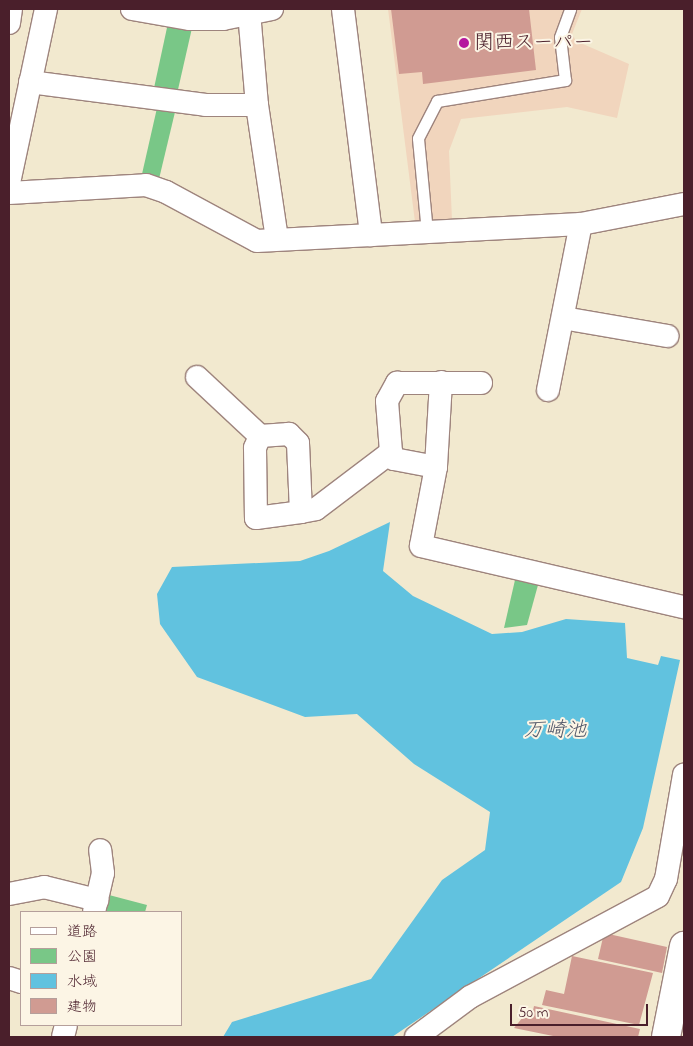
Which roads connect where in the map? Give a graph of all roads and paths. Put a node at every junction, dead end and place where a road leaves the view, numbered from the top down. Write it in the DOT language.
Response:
graph roads {
  1 [pos="12,9"];
  2 [pos="46,9"];
  3 [pos="132,9"];
  4 [pos="272,9"];
  5 [pos="343,9"];
  6 [pos="570,9"];
  7 [pos="249,12"];
  8 [pos="178,13"];
  9 [pos="9,23"];
  10 [pos="30,82"];
  11 [pos="257,105"];
  12 [pos="9,183"];
  13 [pos="9,193"];
  14 [pos="684,204"];
  15 [pos="581,224"];
  16 [pos="427,232"];
  17 [pos="371,235"];
  18 [pos="277,240"];
  19 [pos="562,318"];
  20 [pos="667,336"];
  21 [pos="197,377"];
  22 [pos="442,382"];
  23 [pos="481,383"];
  24 [pos="548,390"];
  25 [pos="260,436"];
  26 [pos="391,452"];
  27 [pos="436,467"];
  28 [pos="302,512"];
  29 [pos="684,607"];
  30 [pos="684,774"];
  31 [pos="100,850"];
  32 [pos="9,894"];
  33 [pos="95,906"];
  34 [pos="684,946"];
  35 [pos="681,976"];
  36 [pos="416,1037"];
  37 [pos="666,1037"];
  1 -- 9 [label="street"];
  2 -- 10 [label="street"];
  3 -- 8 [label="street"];
  4 -- 7 [label="street"];
  5 -- 17 [label="street"];
  6 -- 16 [label="lane"];
  7 -- 8 [label="street"];
  7 -- 11 [label="street"];
  10 -- 11 [label="street"];
  10 -- 12 [label="street"];
  11 -- 18 [label="street"];
  13 -- 18 [label="street"];
  14 -- 15 [label="street"];
  15 -- 16 [label="street"];
  15 -- 19 [label="street"];
  16 -- 17 [label="street"];
  17 -- 18 [label="street"];
  19 -- 20 [label="street"];
  19 -- 24 [label="street"];
  21 -- 25 [label="street"];
  22 -- 23 [label="street"];
  22 -- 26 [label="street"];
  22 -- 27 [label="street"];
  25 -- 28 [label="street"];
  25 -- 28 [label="street"];
  26 -- 27 [label="street"];
  26 -- 28 [label="street"];
  27 -- 29 [label="street"];
  30 -- 36 [label="street"];
  31 -- 33 [label="street"];
  32 -- 33 [label="street"];
  34 -- 35 [label="main road"];
  35 -- 37 [label="main road"];
}
